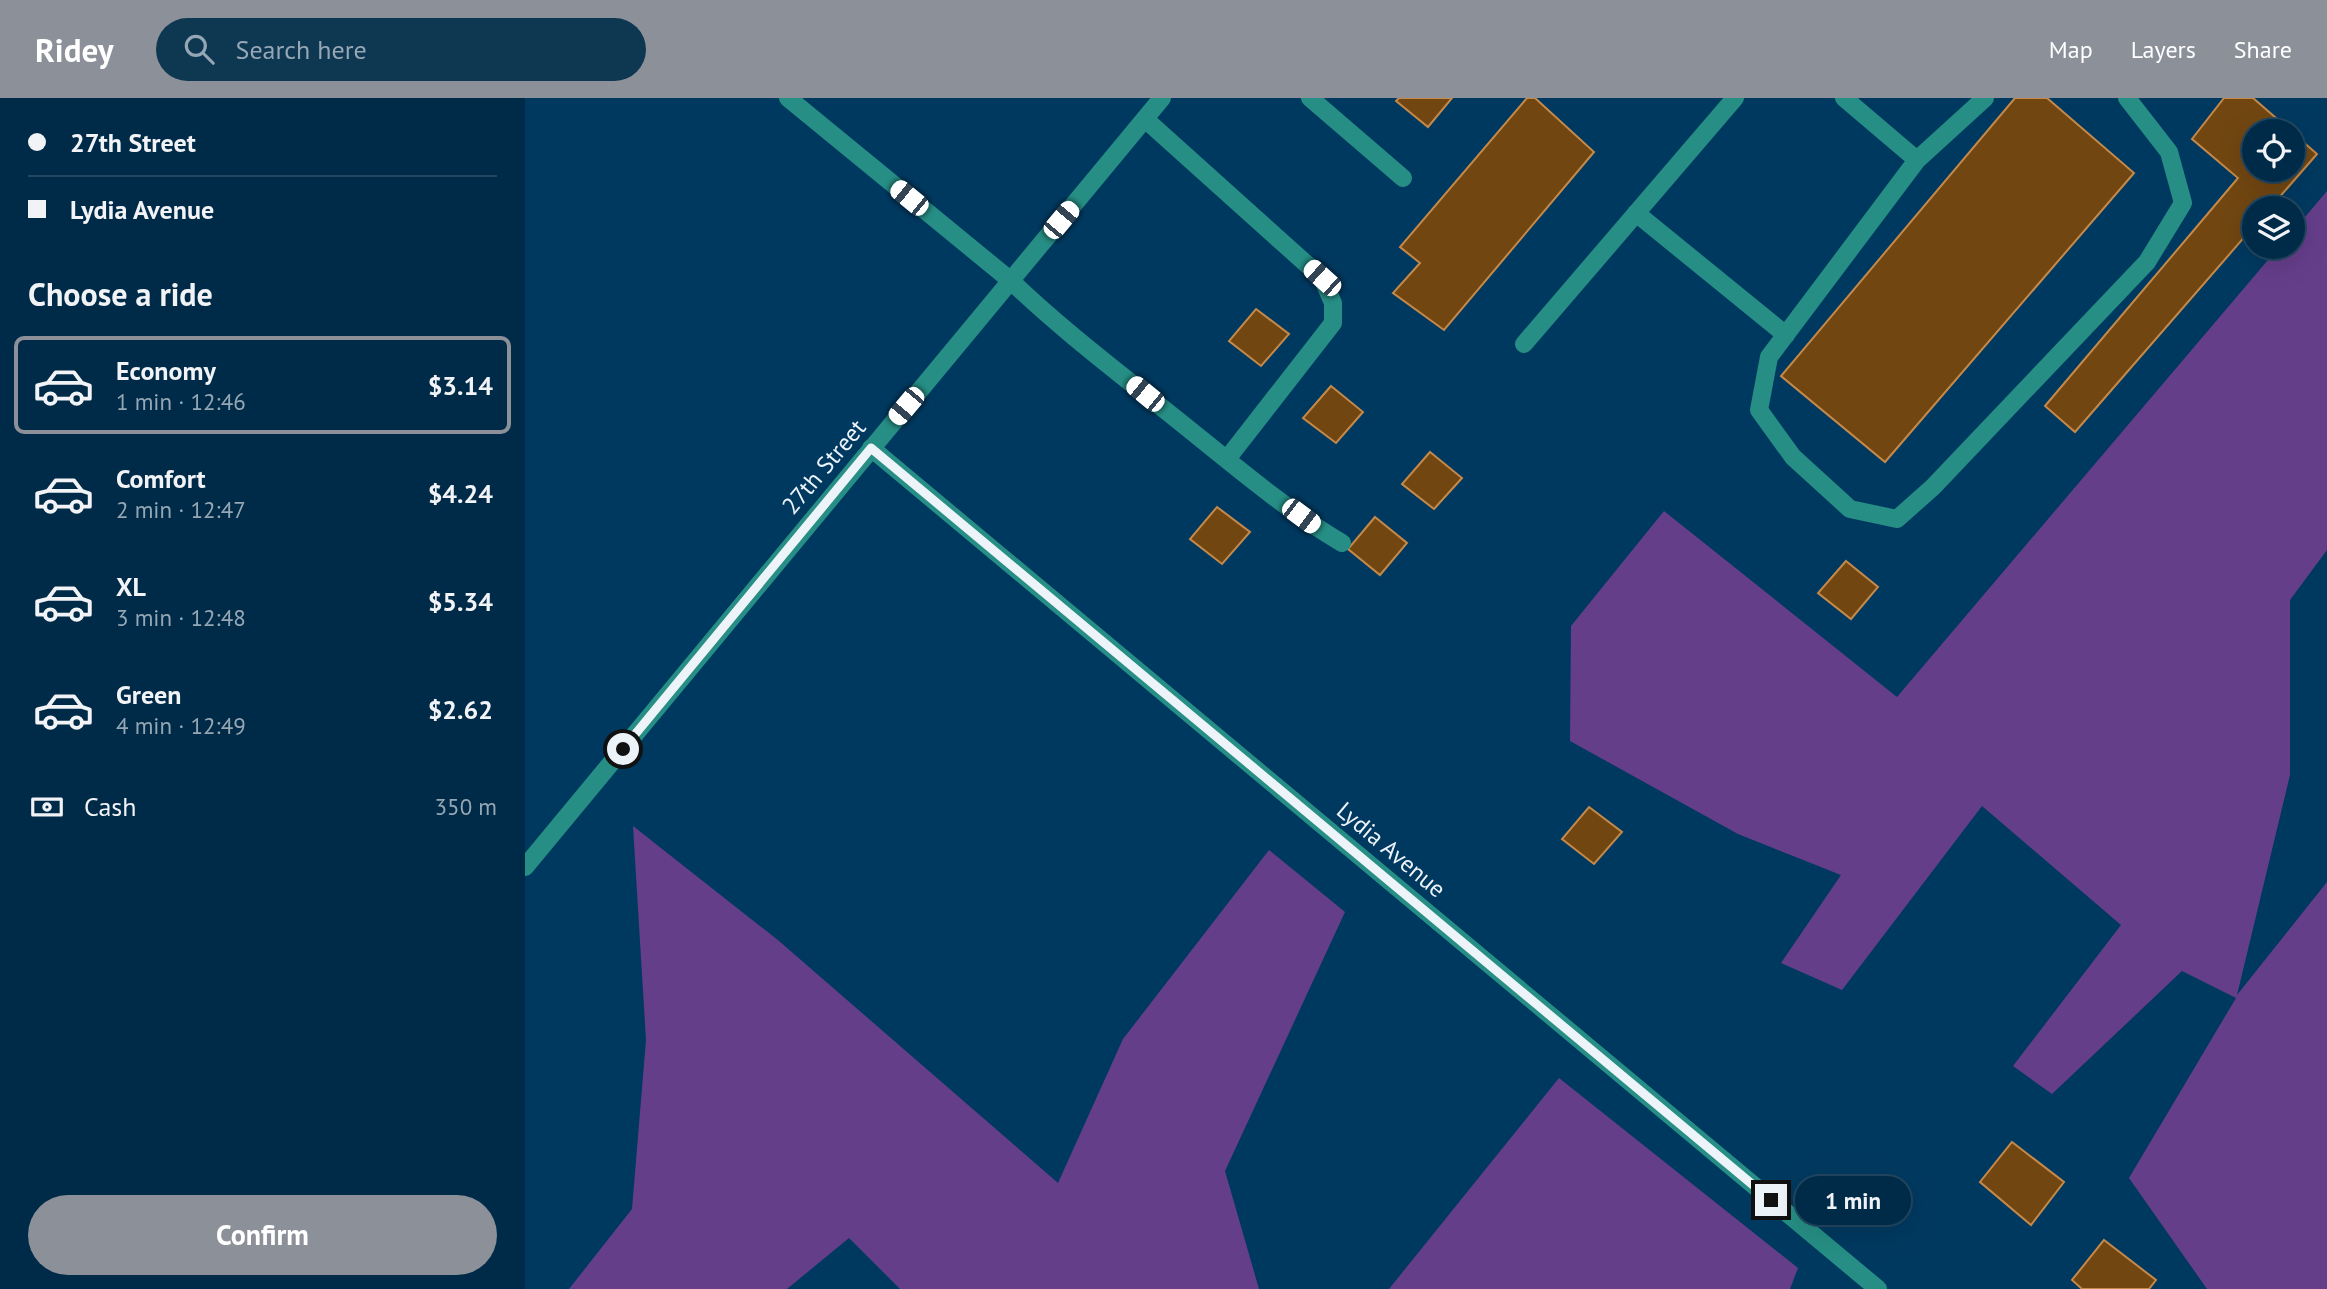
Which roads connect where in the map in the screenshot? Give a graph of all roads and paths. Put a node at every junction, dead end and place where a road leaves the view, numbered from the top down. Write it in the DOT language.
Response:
graph roads {
  1 [pos="788,98"];
  2 [pos="1162,98"];
  3 [pos="1310,98"];
  4 [pos="1735,98"];
  5 [pos="1844,98"];
  6 [pos="1985,98"];
  7 [pos="2127,98"];
  8 [pos="1145,119"];
  9 [pos="1917,160"];
  10 [pos="1402,178"];
  11 [pos="1636,213"];
  12 [pos="1010,281"];
  13 [pos="1786,335"];
  14 [pos="1524,344"];
  15 [pos="871,448"];
  16 [pos="1227,459"];
  17 [pos="1342,543"];
  18 [pos="525,867"];
  19 [pos="1878,1289"];
  1 -- 12 [label="street"];
  2 -- 8 [label="street, 27th Street"];
  3 -- 10 [label="street"];
  4 -- 11 [label="street"];
  5 -- 9 [label="street"];
  6 -- 9 [label="street"];
  7 -- 13 [label="street"];
  8 -- 12 [label="street, 27th Street"];
  8 -- 16 [label="street"];
  9 -- 13 [label="street"];
  11 -- 13 [label="street"];
  11 -- 14 [label="street"];
  12 -- 15 [label="street, 27th Street"];
  12 -- 16 [label="street"];
  15 -- 18 [label="street, 27th Street"];
  15 -- 19 [label="street, Lydia Avenue"];
  16 -- 17 [label="street"];
}
